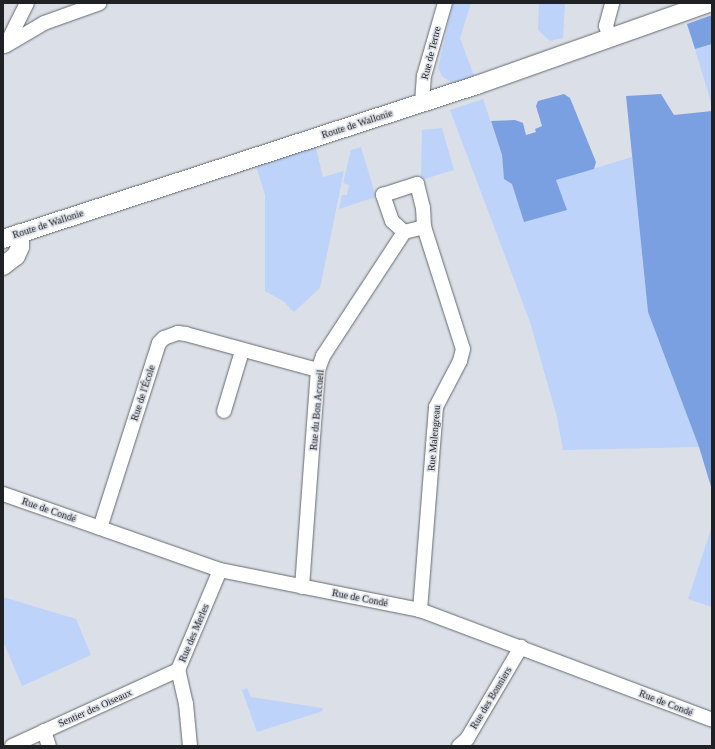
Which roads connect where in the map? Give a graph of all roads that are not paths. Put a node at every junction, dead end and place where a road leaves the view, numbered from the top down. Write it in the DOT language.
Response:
graph roads {
  1 [pos="27,3"];
  2 [pos="100,3"];
  3 [pos="445,3"];
  4 [pos="612,3"];
  5 [pos="708,3"];
  6 [pos="610,38"];
  7 [pos="4,47"];
  8 [pos="422,103"];
  9 [pos="424,227"];
  10 [pos="404,232"];
  11 [pos="20,233"];
  12 [pos="3,239"];
  13 [pos="3,266"];
  14 [pos="242,351"];
  15 [pos="318,370"];
  16 [pos="224,411"];
  17 [pos="3,494"];
  18 [pos="100,528"];
  19 [pos="220,570"];
  20 [pos="302,587"];
  21 [pos="420,610"];
  22 [pos="521,648"];
  23 [pos="178,670"];
  24 [pos="712,720"];
  25 [pos="44,731"];
  26 [pos="12,746"];
  27 [pos="49,746"];
  28 [pos="190,746"];
  29 [pos="459,746"];
  1 -- 7 [label="street"];
  2 -- 7 [label="street"];
  3 -- 8 [label="street, Rue de Tertre"];
  4 -- 6 [label="street"];
  5 -- 6 [label="main road, Route de Wallonie"];
  6 -- 8 [label="main road, Route de Wallonie"];
  8 -- 11 [label="main road, Route de Wallonie"];
  9 -- 10 [label="street"];
  9 -- 10 [label="street, Rue Malengreau"];
  9 -- 21 [label="street, Rue Malengreau"];
  10 -- 15 [label="street, Rue du Bon Accueil"];
  11 -- 12 [label="main road, Route de Wallonie"];
  11 -- 13 [label="main road"];
  14 -- 15 [label="street, Rue de l'École"];
  14 -- 16 [label="street"];
  14 -- 18 [label="street, Rue de l'École"];
  15 -- 20 [label="street, Rue du Bon Accueil"];
  17 -- 18 [label="street, Rue de Condé"];
  18 -- 19 [label="street, Rue de Condé"];
  19 -- 20 [label="street, Rue de Condé"];
  19 -- 23 [label="street, Rue des Merles"];
  20 -- 21 [label="street, Rue de Condé"];
  21 -- 22 [label="street, Rue de Condé"];
  22 -- 24 [label="street, Rue de Condé"];
  22 -- 29 [label="street, Rue des Bonniers"];
  23 -- 25 [label="street, Sentier des Oiseaux"];
  23 -- 28 [label="street, Rue des Merles"];
  25 -- 26 [label="street, Sentier des Oiseaux"];
  25 -- 27 [label="street"];
}
